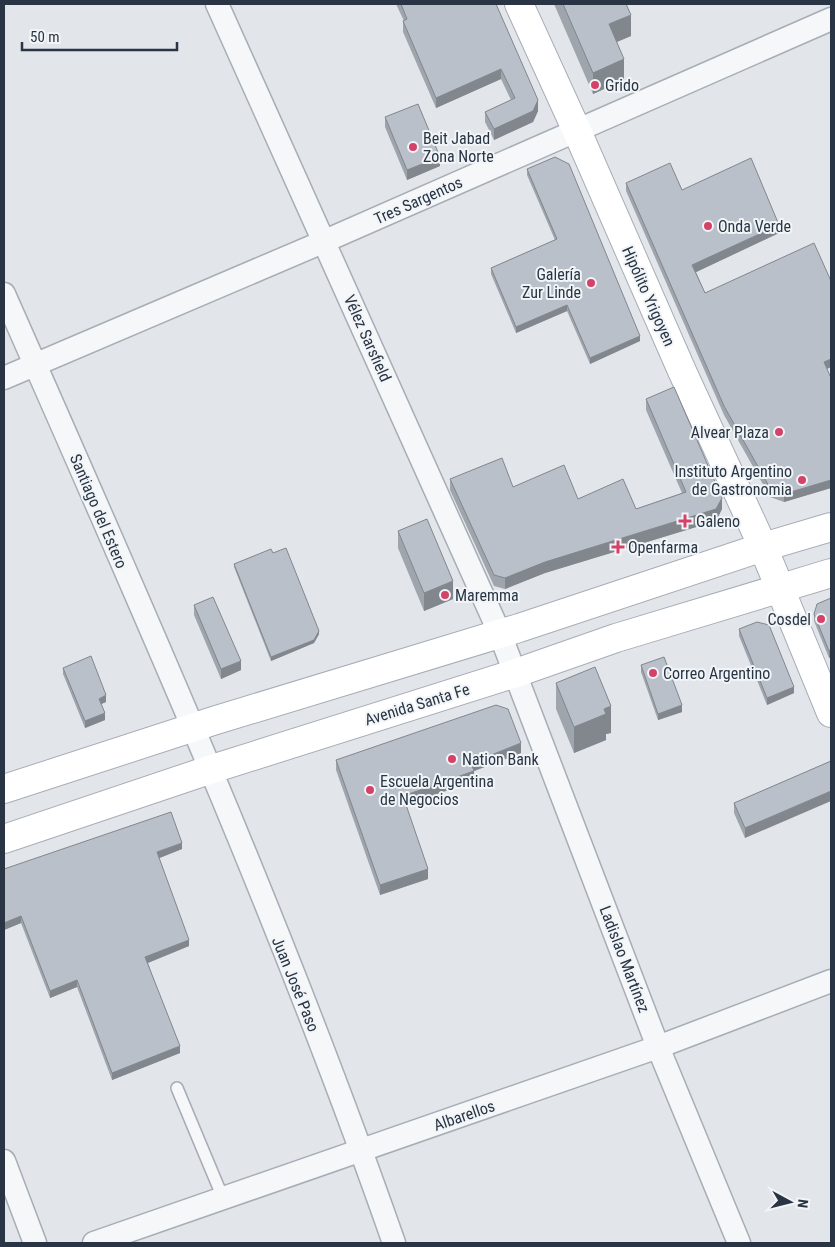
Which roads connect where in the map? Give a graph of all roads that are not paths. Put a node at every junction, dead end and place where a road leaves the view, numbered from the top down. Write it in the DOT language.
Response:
graph roads {
  1 [pos="217,4"];
  2 [pos="519,4"];
  3 [pos="831,19"];
  4 [pos="578,131"];
  5 [pos="325,241"];
  6 [pos="4,294"];
  7 [pos="35,364"];
  8 [pos="4,378"];
  9 [pos="831,528"];
  10 [pos="763,547"];
  11 [pos="831,573"];
  12 [pos="780,589"];
  13 [pos="500,634"];
  14 [pos="516,673"];
  15 [pos="831,713"];
  16 [pos="193,728"];
  17 [pos="212,769"];
  18 [pos="4,790"];
  19 [pos="4,839"];
  20 [pos="831,981"];
  21 [pos="658,1047"];
  22 [pos="176,1088"];
  23 [pos="362,1150"];
  24 [pos="4,1161"];
  25 [pos="223,1198"];
  26 [pos="35,1243"];
  27 [pos="94,1243"];
  28 [pos="394,1243"];
  29 [pos="739,1243"];
  1 -- 5 [label="street, Vélez Sarsfield"];
  2 -- 4 [label="main road, Hipólito Yrigoyen"];
  3 -- 4 [label="street, Tres Sargentos"];
  4 -- 5 [label="street, Tres Sargentos"];
  4 -- 10 [label="main road, Hipólito Yrigoyen"];
  5 -- 7 [label="street, Tres Sargentos"];
  5 -- 13 [label="street, Vélez Sarsfield"];
  6 -- 7 [label="street, Santiago del Estero"];
  7 -- 8 [label="street, Tres Sargentos"];
  7 -- 16 [label="street, Santiago del Estero"];
  9 -- 10 [label="main road"];
  10 -- 12 [label="main road, Hipólito Yrigoyen"];
  10 -- 13 [label="main road"];
  11 -- 12 [label="main road, Avenida Santa Fe"];
  12 -- 14 [label="main road, Avenida Santa Fe"];
  12 -- 15 [label="main road, Hipólito Yrigoyen"];
  13 -- 14 [label="street, Vélez Sarsfield"];
  13 -- 16 [label="main road"];
  14 -- 17 [label="main road, Avenida Santa Fe"];
  14 -- 21 [label="street, Ladislao Martínez"];
  16 -- 17 [label="street, Juan José Paso"];
  16 -- 18 [label="main road"];
  17 -- 19 [label="main road, Avenida Santa Fe"];
  17 -- 23 [label="street, Juan José Paso"];
  20 -- 21 [label="street, Albarellos"];
  21 -- 23 [label="street, Albarellos"];
  21 -- 29 [label="street, Ladislao Martínez"];
  22 -- 25 [label="lane"];
  23 -- 25 [label="street, Albarellos"];
  23 -- 28 [label="street, Juan José Paso"];
  24 -- 26 [label="street"];
  25 -- 27 [label="street, Albarellos"];
}
